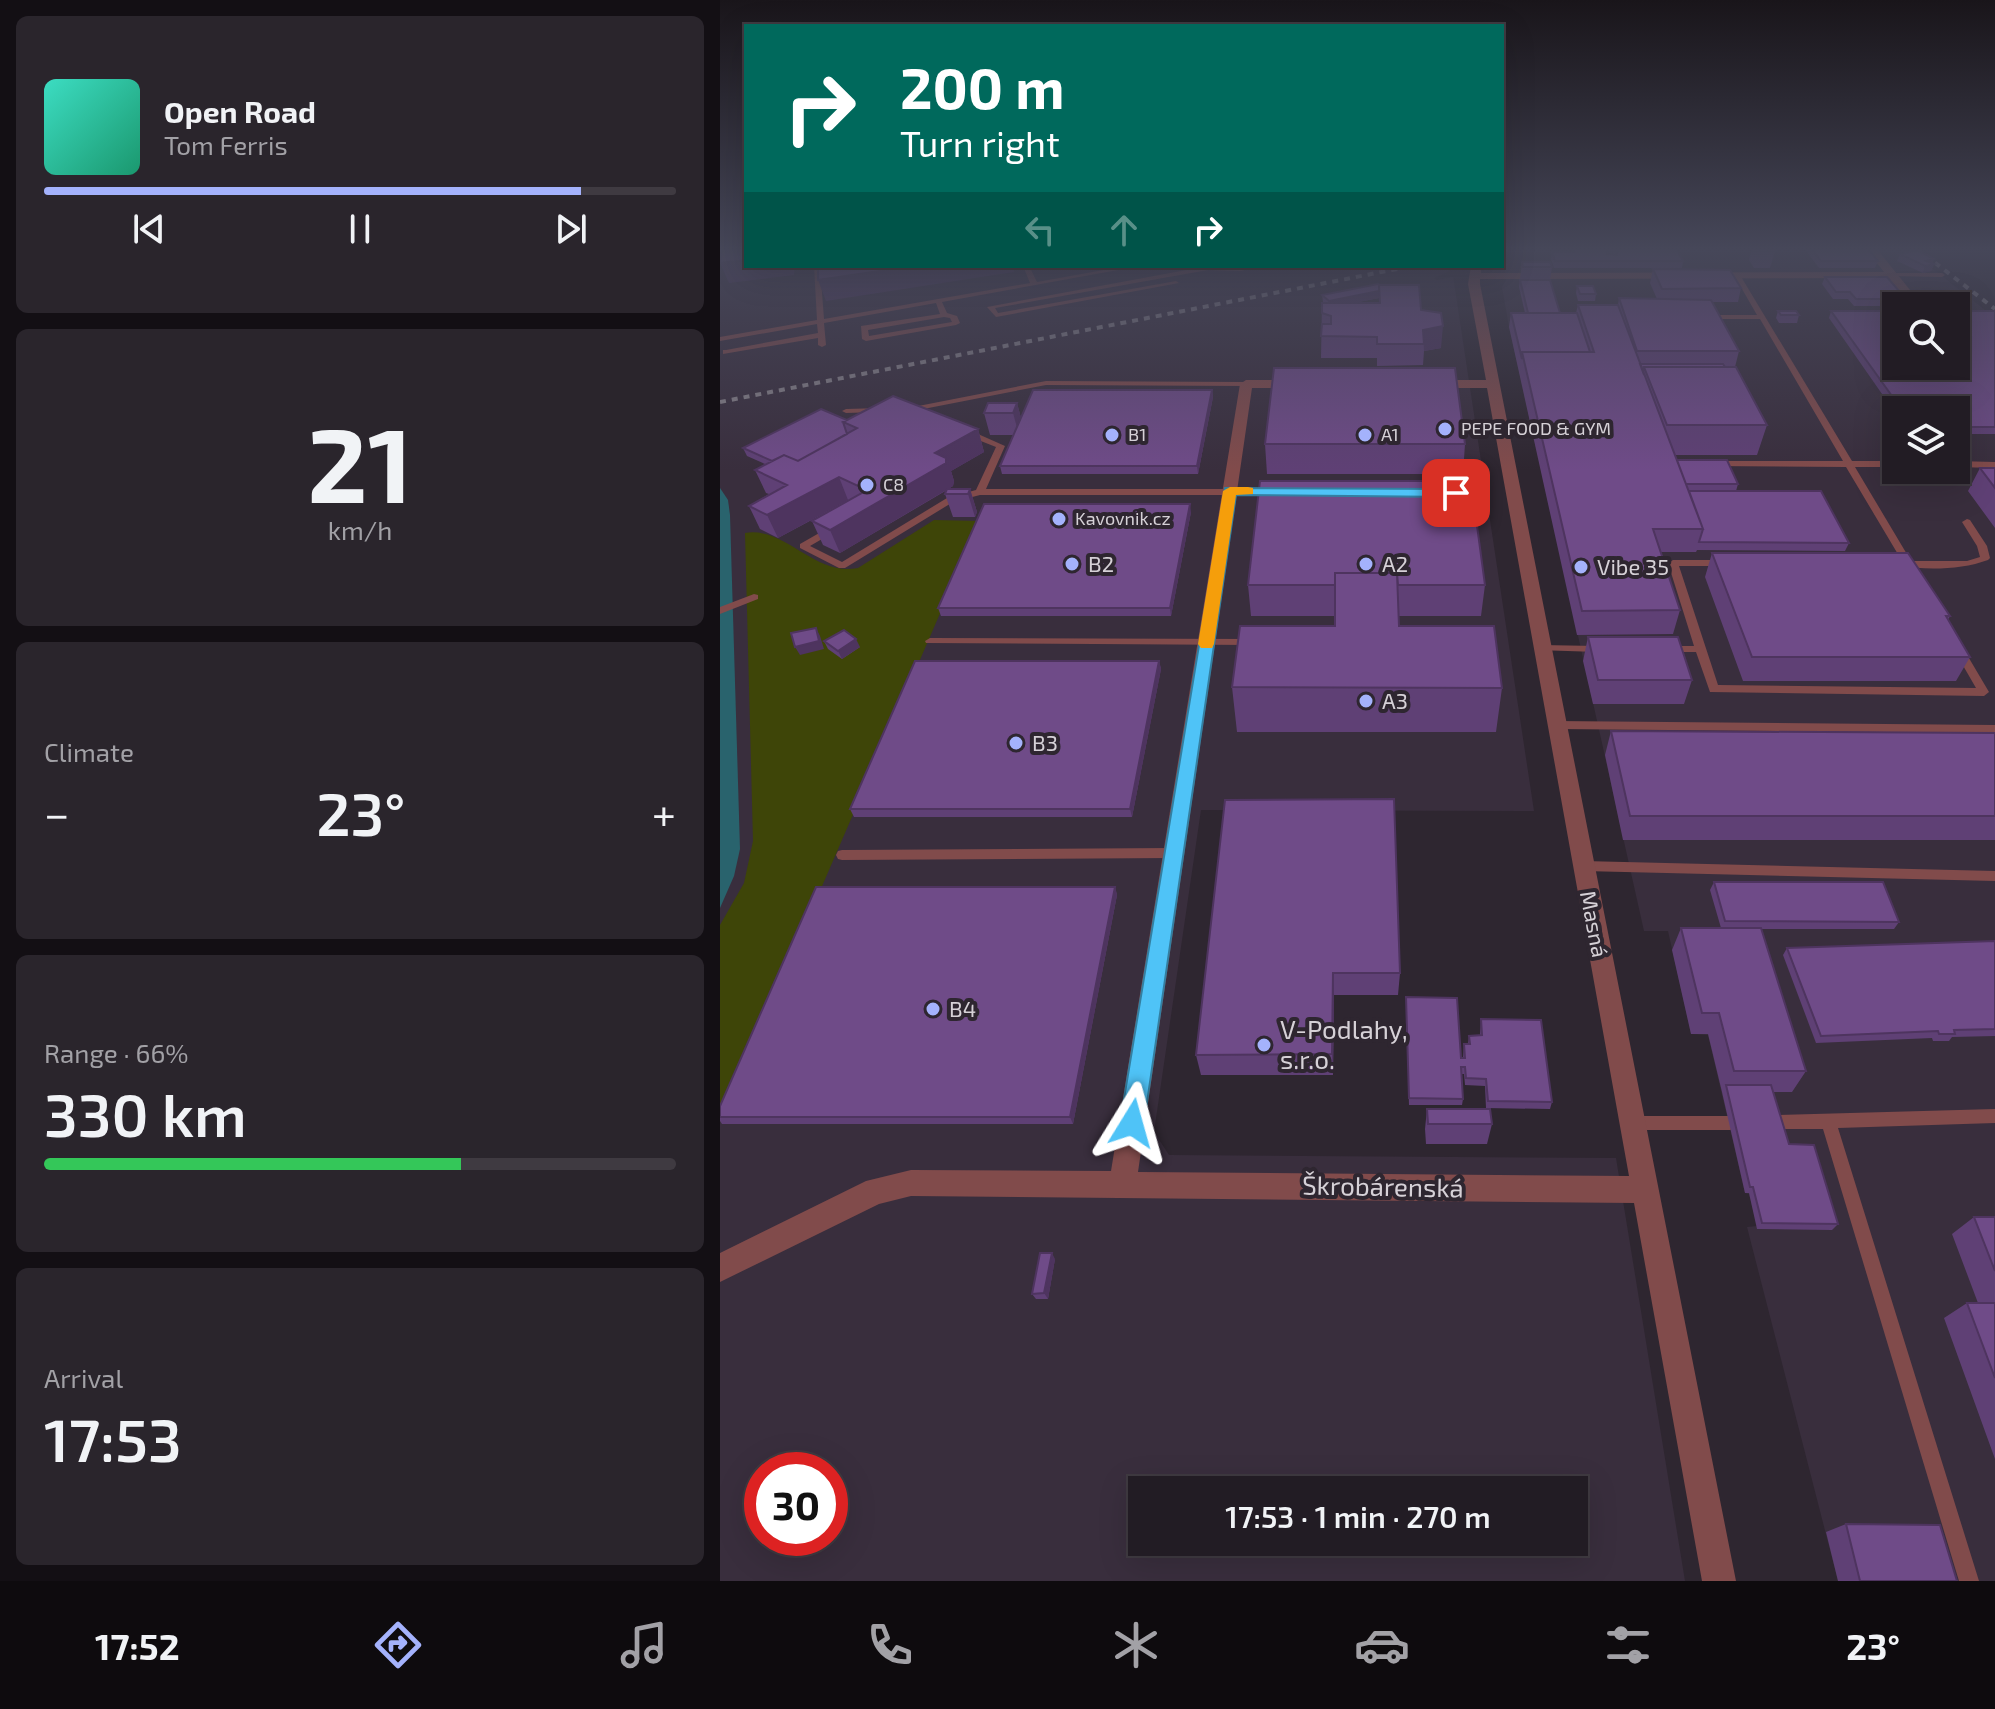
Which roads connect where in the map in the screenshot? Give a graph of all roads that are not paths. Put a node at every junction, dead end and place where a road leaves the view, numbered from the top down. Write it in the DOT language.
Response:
graph roads {
  1 [pos="819,321"];
  2 [pos="815,322"];
  3 [pos="901,322"];
  4 [pos="955,322"];
  5 [pos="1481,322"];
  6 [pos="1765,322"];
  7 [pos="820,335"];
  8 [pos="720,339"];
  9 [pos="822,345"];
  10 [pos="726,352"];
  11 [pos="1246,384"];
  12 [pos="1306,384"];
  13 [pos="1411,384"];
  14 [pos="1493,384"];
  15 [pos="1024,387"];
  16 [pos="1019,401"];
  17 [pos="908,410"];
  18 [pos="846,411"];
  19 [pos="921,415"];
  20 [pos="961,430"];
  21 [pos="1706,464"];
  22 [pos="1849,464"];
  23 [pos="1882,464"];
  24 [pos="1970,464"];
  25 [pos="1995,465"];
  26 [pos="1230,491"];
  27 [pos="980,492"];
  28 [pos="1290,492"];
  29 [pos="1967,522"];
  30 [pos="838,526"];
  31 [pos="1735,563"];
  32 [pos="1893,564"];
  33 [pos="1908,564"];
  34 [pos="1916,577"];
  35 [pos="754,597"];
  36 [pos="720,611"];
  37 [pos="930,641"];
  38 [pos="1954,641"];
  39 [pos="1207,642"];
  40 [pos="1264,642"];
  41 [pos="1540,648"];
  42 [pos="1611,649"];
  43 [pos="1655,649"];
  44 [pos="1700,649"];
  45 [pos="1555,725"];
  46 [pos="1995,729"];
  47 [pos="1172,853"];
  48 [pos="842,855"];
  49 [pos="1583,866"];
  50 [pos="1995,876"];
  51 [pos="1995,1116"];
  52 [pos="1828,1121"];
  53 [pos="1776,1122"];
  54 [pos="1630,1123"];
  55 [pos="1730,1123"];
  56 [pos="1123,1183"];
  57 [pos="1643,1190"];
  58 [pos="720,1268"];
  59 [pos="1719,1581"];
  60 [pos="1969,1581"];
  1 -- 7 [label="lane"];
  2 -- 8 [label="lane"];
  3 -- 4 [label="lane"];
  5 -- 14 [label="street, Masná"];
  6 -- 22 [label="lane"];
  7 -- 9 [label="lane"];
  7 -- 10 [label="lane"];
  11 -- 12 [label="street"];
  11 -- 15 [label="lane"];
  11 -- 26 [label="street"];
  13 -- 14 [label="street"];
  14 -- 41 [label="street, Masná"];
  15 -- 16 [label="lane"];
  15 -- 17 [label="lane"];
  17 -- 18 [label="lane"];
  17 -- 19 [label="lane"];
  20 -- 27 [label="lane"];
  21 -- 22 [label="lane"];
  22 -- 23 [label="lane"];
  22 -- 33 [label="lane"];
  24 -- 25 [label="lane"];
  26 -- 27 [label="lane"];
  26 -- 28 [label="lane"];
  26 -- 39 [label="street"];
  27 -- 30 [label="lane"];
  29 -- 33 [label="lane"];
  31 -- 44 [label="lane"];
  32 -- 33 [label="lane"];
  33 -- 34 [label="lane"];
  35 -- 36 [label="lane"];
  37 -- 39 [label="lane"];
  38 -- 44 [label="lane"];
  39 -- 40 [label="lane"];
  39 -- 47 [label="street"];
  41 -- 42 [label="lane"];
  41 -- 45 [label="street, Masná"];
  43 -- 44 [label="lane"];
  45 -- 46 [label="lane"];
  45 -- 49 [label="street, Masná"];
  47 -- 48 [label="lane"];
  47 -- 56 [label="street"];
  49 -- 50 [label="lane"];
  49 -- 54 [label="street, Masná"];
  51 -- 52 [label="lane"];
  52 -- 53 [label="lane"];
  52 -- 60 [label="lane"];
  54 -- 55 [label="lane"];
  54 -- 57 [label="street, Masná"];
  56 -- 57 [label="street, Škrobárenská"];
  56 -- 58 [label="street, Škrobárenská"];
  57 -- 59 [label="street, Masná"];
}
